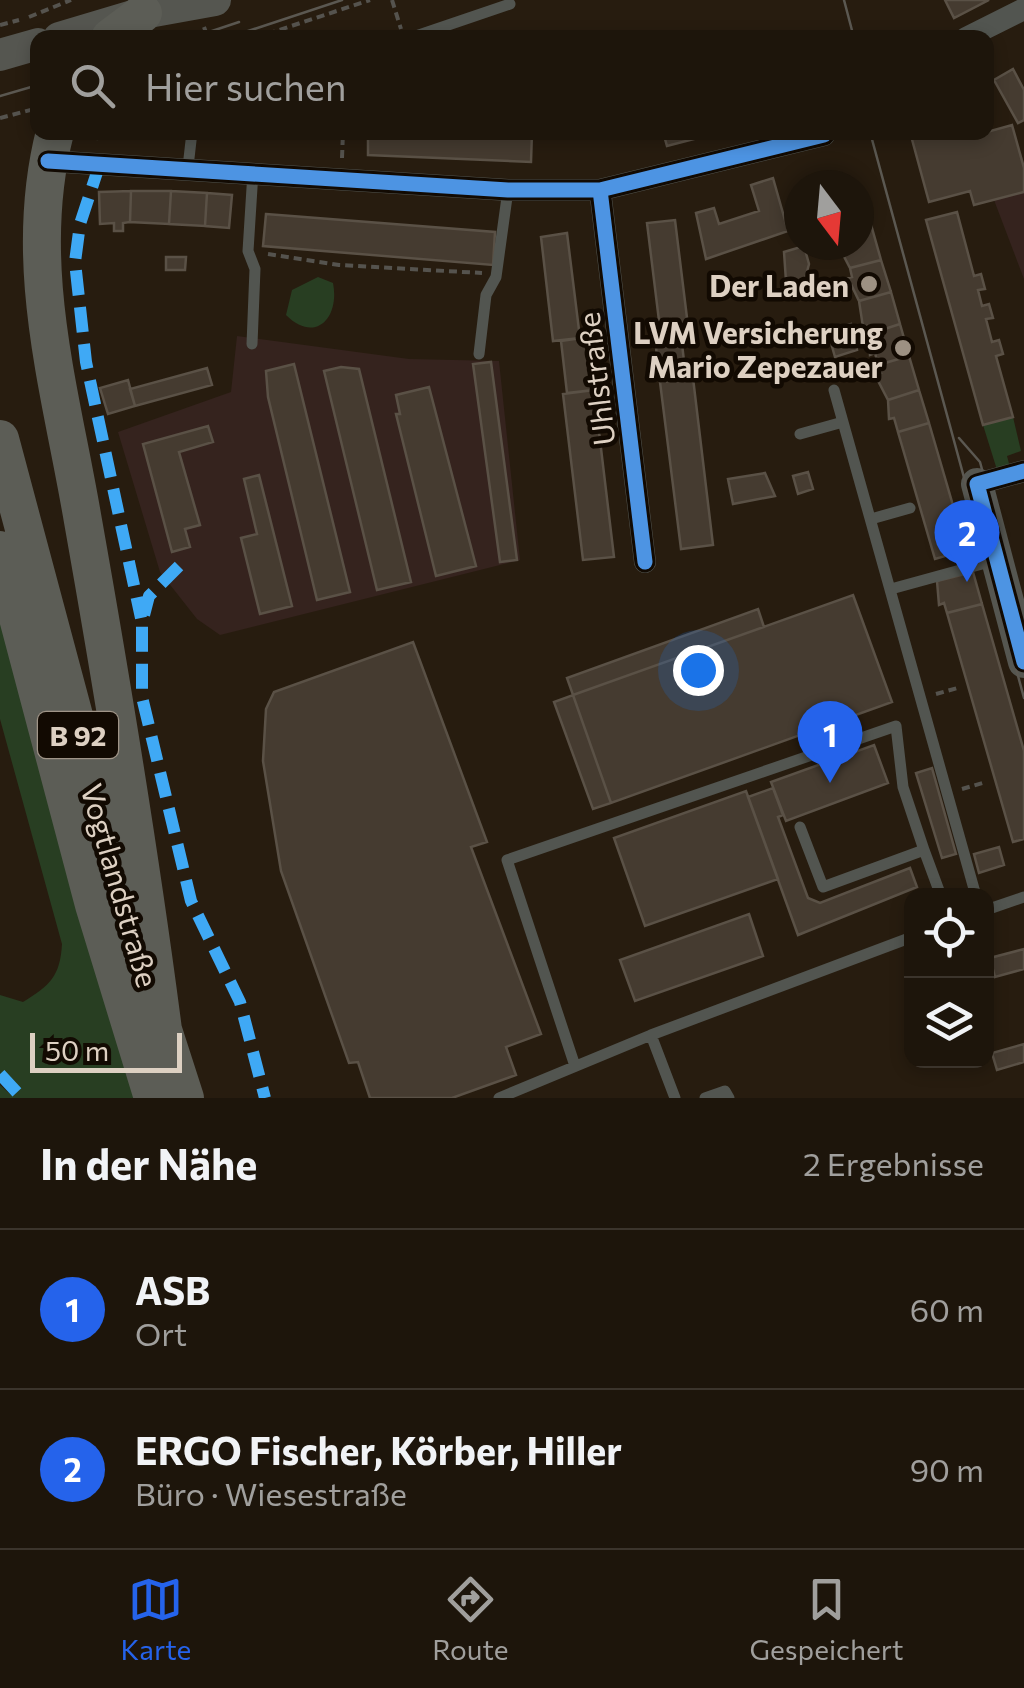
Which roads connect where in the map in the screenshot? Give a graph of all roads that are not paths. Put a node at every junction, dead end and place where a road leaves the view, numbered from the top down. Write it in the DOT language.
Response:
graph roads {
  1 [pos="216,0"];
  2 [pos="148,4"];
  3 [pos="510,4"];
  4 [pos="1024,9"];
  5 [pos="80,30"];
  6 [pos="119,30"];
  7 [pos="430,30"];
  8 [pos="982,30"];
  9 [pos="30,46"];
  10 [pos="0,55"];
  11 [pos="191,140"];
  12 [pos="807,140"];
  13 [pos="52,146"];
  14 [pos="188,167"];
  15 [pos="253,172"];
  16 [pos="508,190"];
  17 [pos="600,190"];
  18 [pos="252,344"];
  19 [pos="479,354"];
  20 [pos="834,390"];
  21 [pos="843,422"];
  22 [pos="800,434"];
  23 [pos="0,439"];
  24 [pos="1024,471"];
  25 [pos="977,484"];
  26 [pos="910,508"];
  27 [pos="870,518"];
  28 [pos="0,550"];
  29 [pos="997,560"];
  30 [pos="645,562"];
  31 [pos="890,590"];
  32 [pos="1024,662"];
  33 [pos="800,828"];
  34 [pos="924,850"];
  35 [pos="938,888"];
  36 [pos="974,888"];
  37 [pos="1024,897"];
  38 [pos="994,907"];
  39 [pos="904,939"];
  40 [pos="163,1030"];
  41 [pos="651,1035"];
  42 [pos="575,1066"];
  43 [pos="153,1098"];
  44 [pos="185,1098"];
  45 [pos="498,1098"];
  46 [pos="675,1098"];
  47 [pos="705,1098"];
  48 [pos="729,1098"];
  1 -- 2 [label="main road"];
  2 -- 5 [label="main road"];
  2 -- 6 [label="main road"];
  3 -- 7 [label="lane"];
  4 -- 8 [label="street"];
  9 -- 10 [label="main road"];
  11 -- 14 [label="lane"];
  12 -- 17 [label="street"];
  13 -- 14 [label="street"];
  13 -- 40 [label="main road"];
  14 -- 15 [label="street"];
  15 -- 16 [label="street"];
  15 -- 18 [label="lane"];
  16 -- 17 [label="street"];
  16 -- 19 [label="lane"];
  17 -- 30 [label="street, Uhlstraße"];
  20 -- 21 [label="lane"];
  21 -- 22 [label="lane"];
  21 -- 27 [label="lane"];
  23 -- 40 [label="main road, Vogtlandstraße / B 92"];
  24 -- 25 [label="street"];
  25 -- 29 [label="main road"];
  26 -- 27 [label="lane"];
  27 -- 31 [label="lane"];
  28 -- 43 [label="main road, Vogtlandstraße / B 92"];
  29 -- 31 [label="lane"];
  29 -- 32 [label="main road"];
  31 -- 36 [label="lane"];
  33 -- 34 [label="lane"];
  34 -- 35 [label="lane"];
  34 -- 42 [label="lane"];
  37 -- 38 [label="lane"];
  39 -- 41 [label="lane"];
  40 -- 44 [label="main road, Vogtlandstraße / B 92"];
  41 -- 42 [label="lane"];
  41 -- 46 [label="lane"];
  42 -- 45 [label="lane"];
  47 -- 48 [label="lane"];
}
